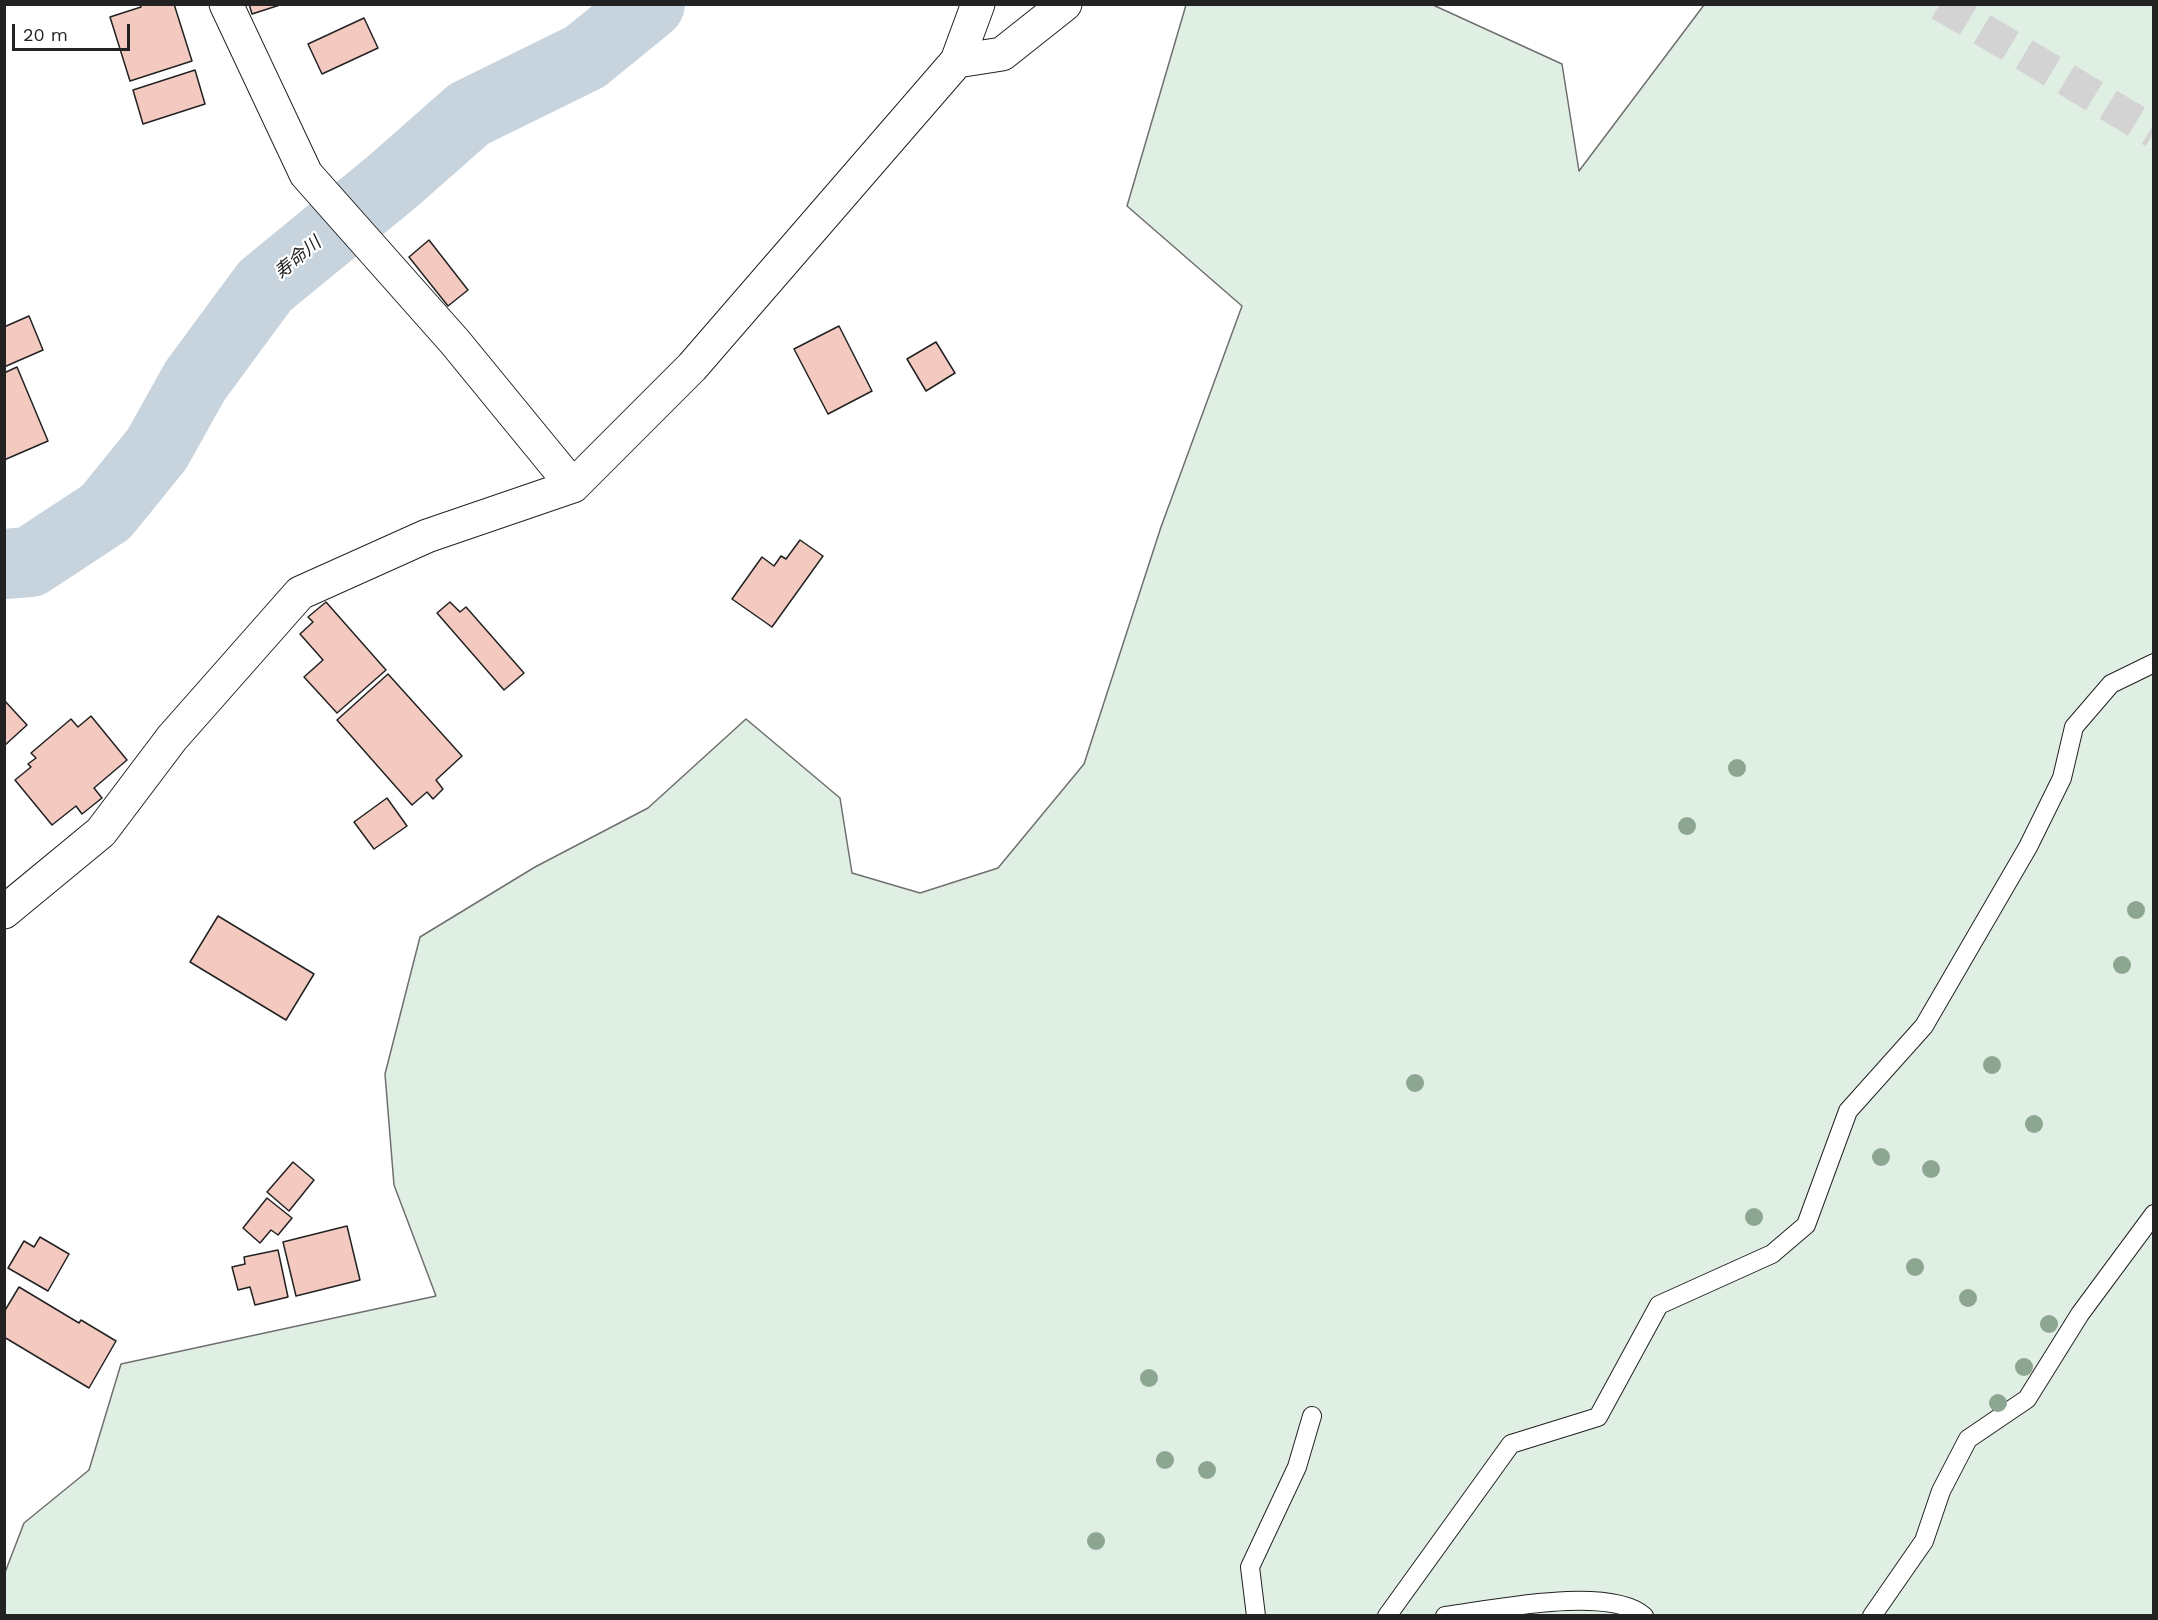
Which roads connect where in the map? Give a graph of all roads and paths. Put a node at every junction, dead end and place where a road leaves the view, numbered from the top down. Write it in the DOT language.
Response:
graph roads {
  1 [pos="226,4"];
  2 [pos="978,4"];
  3 [pos="1065,4"];
  4 [pos="957,61"];
  5 [pos="573,486"];
  6 [pos="2154,663"];
  7 [pos="4,912"];
  8 [pos="2154,1214"];
  9 [pos="1312,1416"];
  10 [pos="1256,1616"];
  11 [pos="1387,1616"];
  12 [pos="1445,1616"];
  13 [pos="1644,1616"];
  14 [pos="1872,1616"];
  1 -- 5 [label="street"];
  2 -- 4 [label="street"];
  3 -- 4 [label="street"];
  4 -- 5 [label="street"];
  5 -- 7 [label="street"];
  6 -- 11 [label="lane"];
  8 -- 14 [label="lane"];
  9 -- 10 [label="lane"];
  12 -- 13 [label="lane"];
}
